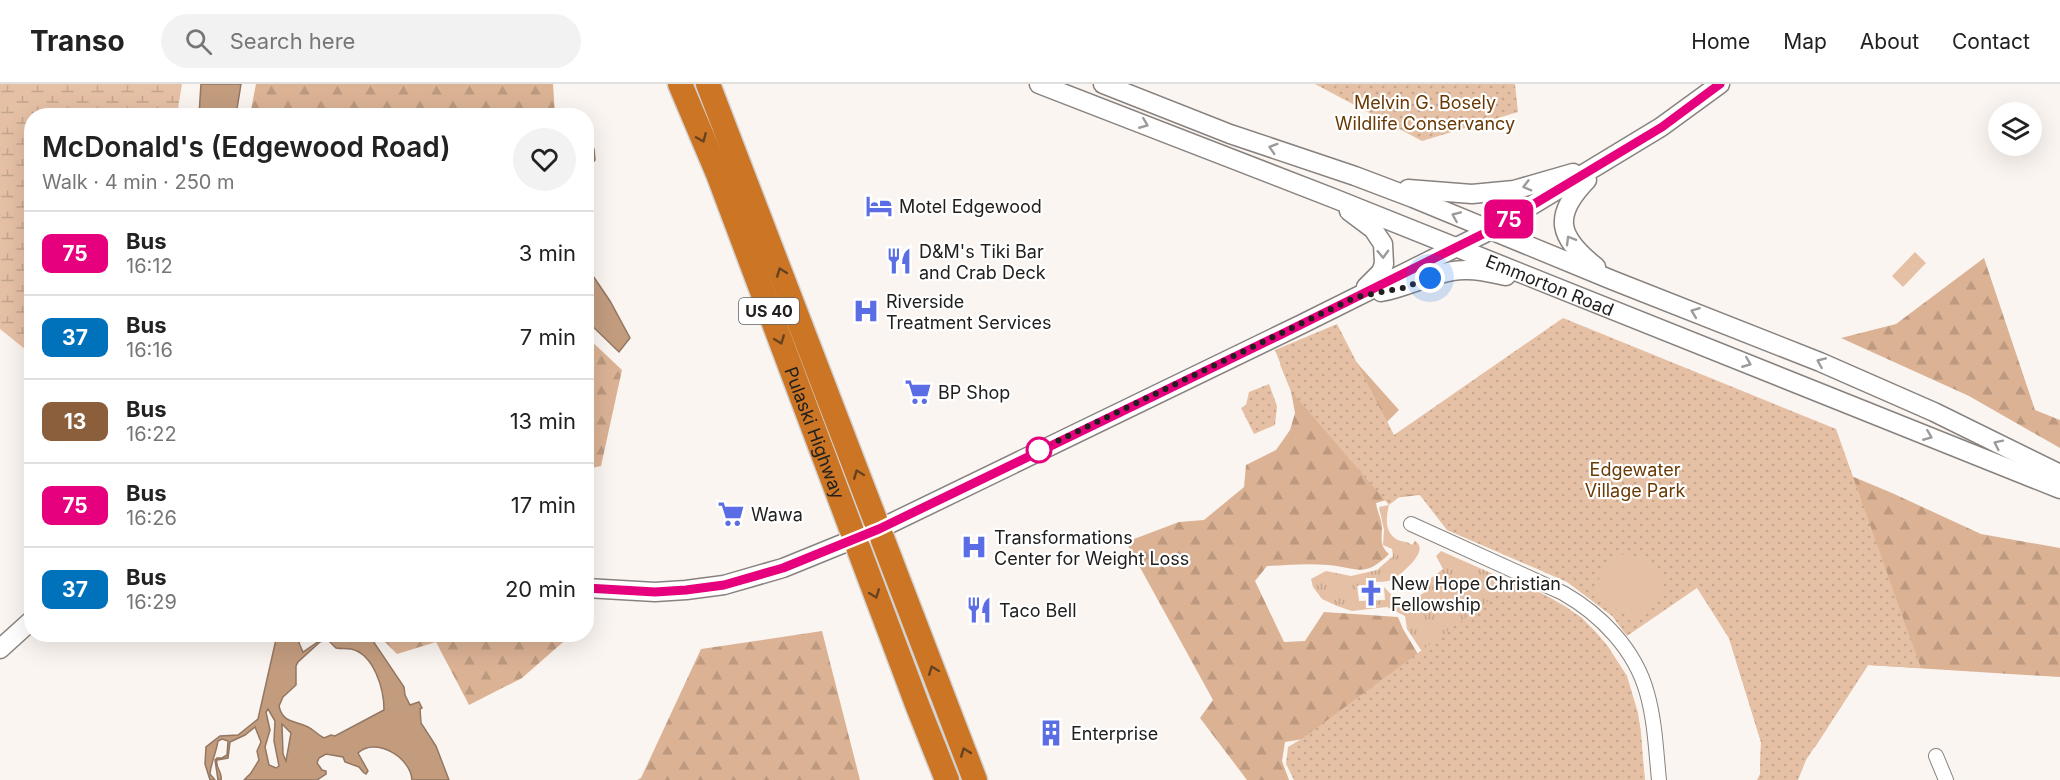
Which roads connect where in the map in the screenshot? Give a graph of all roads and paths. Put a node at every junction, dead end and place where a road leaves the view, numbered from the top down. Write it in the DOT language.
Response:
graph roads {
  1 [pos="680,84"];
  2 [pos="708,84"];
  3 [pos="1039,84"];
  4 [pos="1103,84"];
  5 [pos="1720,84"];
  6 [pos="1603,163"];
  7 [pos="1355,176"];
  8 [pos="1333,198"];
  9 [pos="1491,230"];
  10 [pos="1457,248"];
  11 [pos="1612,280"];
  12 [pos="1555,286"];
  13 [pos="1356,297"];
  14 [pos="2060,474"];
  15 [pos="2060,489"];
  16 [pos="1411,524"];
  17 [pos="879,529"];
  18 [pos="854,540"];
  19 [pos="594,588"];
  20 [pos="24,627"];
  21 [pos="0,649"];
  22 [pos="1936,756"];
  23 [pos="947,780"];
  24 [pos="975,780"];
  25 [pos="1659,780"];
  26 [pos="1946,780"];
  1 -- 18 [label="highway, Pulaski Highway / US 40, one-way"];
  17 -- 2 [label="highway, Pulaski Highway / US 40, one-way"];
  3 -- 8 [label="main road, Emmorton Road, one-way"];
  7 -- 4 [label="main road, Emmorton Road, one-way"];
  5 -- 6 [label="main road"];
  6 -- 7 [label="main road, one-way"];
  6 -- 9 [label="main road"];
  11 -- 6 [label="main road, one-way"];
  9 -- 7 [label="main road, Emmorton Road, one-way"];
  8 -- 10 [label="main road, Emmorton Road"];
  8 -- 13 [label="main road, one-way"];
  9 -- 10 [label="main road"];
  9 -- 11 [label="main road, Emmorton Road"];
  10 -- 12 [label="main road, Emmorton Road"];
  10 -- 13 [label="main road"];
  14 -- 11 [label="main road, Emmorton Road, one-way"];
  12 -- 13 [label="main road"];
  12 -- 15 [label="main road, Emmorton Road, one-way"];
  13 -- 17 [label="main road"];
  16 -- 25 [label="street"];
  17 -- 18 [label="main road"];
  24 -- 17 [label="highway, Pulaski Highway / US 40, one-way"];
  18 -- 19 [label="main road"];
  18 -- 23 [label="highway, Pulaski Highway / US 40, one-way"];
  20 -- 21 [label="main road"];
  22 -- 26 [label="street"];
}
